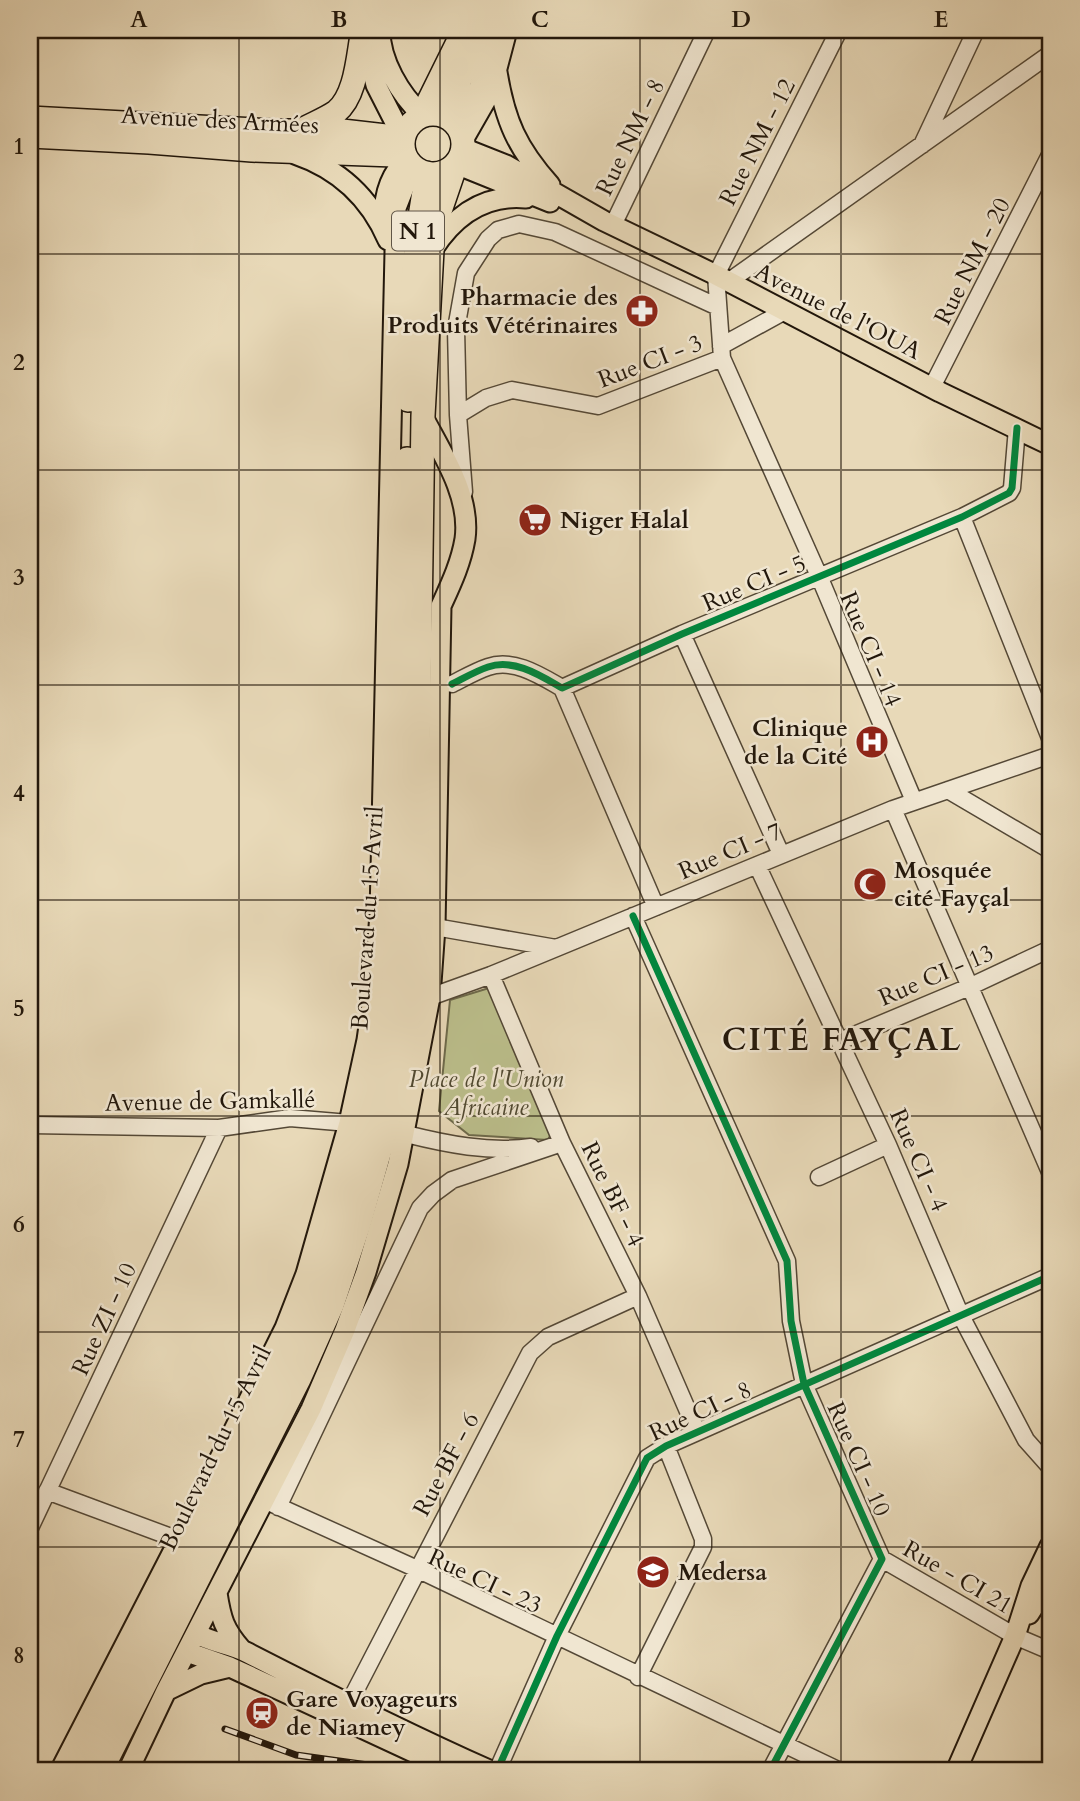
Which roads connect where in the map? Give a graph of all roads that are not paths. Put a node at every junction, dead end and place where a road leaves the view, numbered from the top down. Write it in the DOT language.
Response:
graph roads {
  1 [pos="363,30"];
  2 [pos="380,30"];
  3 [pos="464,30"];
  4 [pos="470,30"];
  5 [pos="480,30"];
  6 [pos="496,30"];
  7 [pos="507,30"];
  8 [pos="707,30"];
  9 [pos="839,30"];
  10 [pos="976,30"];
  11 [pos="1050,54"];
  12 [pos="497,72"];
  13 [pos="461,73"];
  14 [pos="422,115"];
  15 [pos="30,118"];
  16 [pos="30,136"];
  17 [pos="457,139"];
  18 [pos="293,141"];
  19 [pos="921,146"];
  20 [pos="1050,155"];
  21 [pos="414,160"];
  22 [pos="553,199"];
  23 [pos="608,223"];
  24 [pos="388,240"];
  25 [pos="432,250"];
  26 [pos="393,275"];
  27 [pos="722,278"];
  28 [pos="718,307"];
  29 [pos="785,311"];
  30 [pos="722,352"];
  31 [pos="932,387"];
  32 [pos="458,415"];
  33 [pos="423,416"];
  34 [pos="1017,428"];
  35 [pos="1048,439"];
  36 [pos="465,516"];
  37 [pos="962,517"];
  38 [pos="819,576"];
  39 [pos="682,634"];
  40 [pos="452,684"];
  41 [pos="562,688"];
  42 [pos="1050,738"];
  43 [pos="1050,755"];
  44 [pos="948,790"];
  45 [pos="914,801"];
  46 [pos="893,809"];
  47 [pos="1050,849"];
  48 [pos="780,854"];
  49 [pos="757,865"];
  50 [pos="656,907"];
  51 [pos="633,916"];
  52 [pos="435,927"];
  53 [pos="557,948"];
  54 [pos="1050,949"];
  55 [pos="491,975"];
  56 [pos="969,987"];
  57 [pos="430,997"];
  58 [pos="840,1041"];
  59 [pos="349,1123"];
  60 [pos="30,1125"];
  61 [pos="219,1128"];
  62 [pos="406,1133"];
  63 [pos="562,1143"];
  64 [pos="888,1145"];
  65 [pos="1050,1172"];
  66 [pos="819,1177"];
  67 [pos="1050,1276"];
  68 [pos="638,1296"];
  69 [pos="961,1316"];
  70 [pos="804,1384"];
  71 [pos="697,1432"];
  72 [pos="666,1446"];
  73 [pos="1050,1467"];
  74 [pos="47,1491"];
  75 [pos="271,1504"];
  76 [pos="30,1528"];
  77 [pos="179,1541"];
  78 [pos="1050,1546"];
  79 [pos="882,1559"];
  80 [pos="417,1569"];
  81 [pos="1050,1581"];
  82 [pos="217,1593"];
  83 [pos="197,1634"];
  84 [pos="557,1636"];
  85 [pos="1015,1636"];
  86 [pos="241,1649"];
  87 [pos="1050,1651"];
  88 [pos="187,1652"];
  89 [pos="230,1667"];
  90 [pos="260,1670"];
  91 [pos="638,1677"];
  92 [pos="166,1690"];
  93 [pos="348,1705"];
  94 [pos="783,1744"];
  95 [pos="60,1771"];
  96 [pos="80,1771"];
  97 [pos="101,1771"];
  98 [pos="128,1771"];
  99 [pos="454,1771"];
  100 [pos="491,1771"];
  101 [pos="497,1771"];
  102 [pos="770,1771"];
  103 [pos="840,1771"];
  104 [pos="957,1771"];
  1 -- 18 [label="highway"];
  1 -- 21 [label="main road"];
  2 -- 14 [label="main road"];
  3 -- 14 [label="highway"];
  4 -- 13 [label="main road"];
  5 -- 13 [label="highway, Boulevard du 15 Avril"];
  6 -- 17 [label="main road"];
  7 -- 12 [label="main road"];
  8 -- 23 [label="street, Rue NM - 8"];
  9 -- 27 [label="street, Rue NM - 12"];
  10 -- 19 [label="street"];
  11 -- 19 [label="street"];
  12 -- 17 [label="main road"];
  12 -- 22 [label="main road"];
  13 -- 17 [label="highway, Boulevard du 15 Avril"];
  14 -- 17 [label="highway"];
  14 -- 21 [label="highway"];
  15 -- 18 [label="highway, Avenue des Armées"];
  16 -- 18 [label="highway, Avenue des Armées"];
  17 -- 21 [label="highway"];
  17 -- 22 [label="main road"];
  17 -- 25 [label="highway, Boulevard du 15 Avril"];
  18 -- 21 [label="highway, Avenue des Armées"];
  18 -- 24 [label="main road"];
  19 -- 27 [label="street"];
  20 -- 31 [label="street, Rue NM - 20"];
  21 -- 24 [label="main road, Boulevard du 15 Avril"];
  21 -- 26 [label="main road, Boulevard du 15 Avril"];
  21 -- 96 [label="highway, Boulevard du 15 Avril / N 1"];
  22 -- 23 [label="main road, Avenue de l'OUA"];
  22 -- 25 [label="main road"];
  23 -- 27 [label="main road, Avenue de l'OUA"];
  24 -- 26 [label="main road, Boulevard du 15 Avril"];
  25 -- 33 [label="highway, Boulevard du 15 Avril"];
  26 -- 59 [label="main road, Boulevard du 15 Avril"];
  27 -- 28 [label="street, Rue CI - 3"];
  27 -- 29 [label="main road, Avenue de l'OUA"];
  28 -- 30 [label="street, Rue CI - 3"];
  28 -- 32 [label="street"];
  29 -- 30 [label="street"];
  29 -- 31 [label="main road, Avenue de l'OUA"];
  30 -- 32 [label="street, Rue CI - 3"];
  30 -- 38 [label="street, Rue CI - 14"];
  31 -- 34 [label="main road, Avenue de l'OUA"];
  32 -- 36 [label="street"];
  33 -- 36 [label="main road"];
  33 -- 97 [label="highway, Boulevard du 15 Avril"];
  34 -- 35 [label="main road, Avenue de l'OUA"];
  34 -- 37 [label="street, Rue CI - 5"];
  36 -- 52 [label="main road"];
  37 -- 38 [label="street, Rue CI - 5"];
  37 -- 42 [label="street"];
  38 -- 39 [label="street, Rue CI - 5"];
  38 -- 45 [label="street, Rue CI - 14"];
  39 -- 41 [label="street, Rue CI - 5"];
  39 -- 48 [label="street"];
  40 -- 41 [label="street"];
  41 -- 50 [label="street"];
  43 -- 44 [label="street, Rue CI - 7"];
  44 -- 45 [label="street, Rue CI - 7"];
  44 -- 47 [label="street"];
  45 -- 46 [label="street, Rue CI - 7"];
  46 -- 48 [label="street, Rue CI - 7"];
  46 -- 56 [label="street"];
  48 -- 49 [label="street, Rue CI - 7"];
  49 -- 50 [label="street, Rue CI - 7"];
  49 -- 58 [label="street, Rue CI - 4"];
  50 -- 51 [label="street, Rue CI - 7"];
  51 -- 53 [label="street, Rue CI - 7"];
  51 -- 70 [label="street, Rue CI - 10"];
  52 -- 53 [label="street"];
  52 -- 57 [label="main road"];
  53 -- 55 [label="street, Rue CI - 7"];
  54 -- 56 [label="street, Rue CI - 13"];
  55 -- 57 [label="street, Rue CI - 7"];
  55 -- 63 [label="street, Rue BF - 4"];
  56 -- 58 [label="street, Rue CI - 13"];
  56 -- 65 [label="street"];
  57 -- 62 [label="main road"];
  58 -- 64 [label="street, Rue CI - 4"];
  59 -- 61 [label="street, Avenue de Gamkallé"];
  59 -- 77 [label="main road, Boulevard du 15 Avril"];
  60 -- 61 [label="street, Avenue de Gamkallé"];
  61 -- 74 [label="street, Rue ZI - 10"];
  62 -- 63 [label="street"];
  62 -- 75 [label="main road"];
  63 -- 68 [label="street, Rue BF - 4"];
  63 -- 75 [label="street"];
  64 -- 66 [label="street"];
  64 -- 69 [label="street, Rue CI - 4"];
  67 -- 69 [label="street, Rue CI - 8"];
  68 -- 71 [label="street, Rue BF - 4"];
  68 -- 80 [label="street, Rue BF - 6"];
  69 -- 70 [label="street, Rue CI - 8"];
  69 -- 73 [label="street, Rue CI - 4"];
  70 -- 71 [label="street, Rue CI - 8"];
  70 -- 79 [label="street, Rue CI - 10"];
  71 -- 72 [label="street, Rue CI - 8"];
  72 -- 84 [label="street, Rue CI - 8"];
  72 -- 91 [label="street"];
  74 -- 76 [label="street, Rue ZI - 10"];
  74 -- 77 [label="street"];
  75 -- 80 [label="street, Rue CI - 23"];
  75 -- 82 [label="main road"];
  77 -- 95 [label="main road, Boulevard du 15 Avril"];
  78 -- 85 [label="main road"];
  79 -- 85 [label="street, Rue - CI 21"];
  79 -- 94 [label="street"];
  80 -- 84 [label="street, Rue CI - 23"];
  80 -- 93 [label="street, Rue BF - 6"];
  81 -- 85 [label="main road"];
  82 -- 83 [label="main road"];
  82 -- 86 [label="main road"];
  83 -- 86 [label="main road"];
  83 -- 88 [label="main road"];
  84 -- 91 [label="street, Rue CI - 23"];
  84 -- 101 [label="street, Rue CI - 8"];
  85 -- 87 [label="street, Rue - CI 21"];
  85 -- 104 [label="main road"];
  86 -- 90 [label="main road"];
  88 -- 89 [label="main road"];
  88 -- 92 [label="main road"];
  89 -- 90 [label="main road"];
  89 -- 92 [label="main road"];
  90 -- 93 [label="main road"];
  90 -- 99 [label="main road"];
  91 -- 94 [label="street, Rue CI - 23"];
  92 -- 98 [label="main road"];
  93 -- 100 [label="main road"];
  94 -- 102 [label="street"];
  94 -- 103 [label="street, Rue CI - 23"];
}
